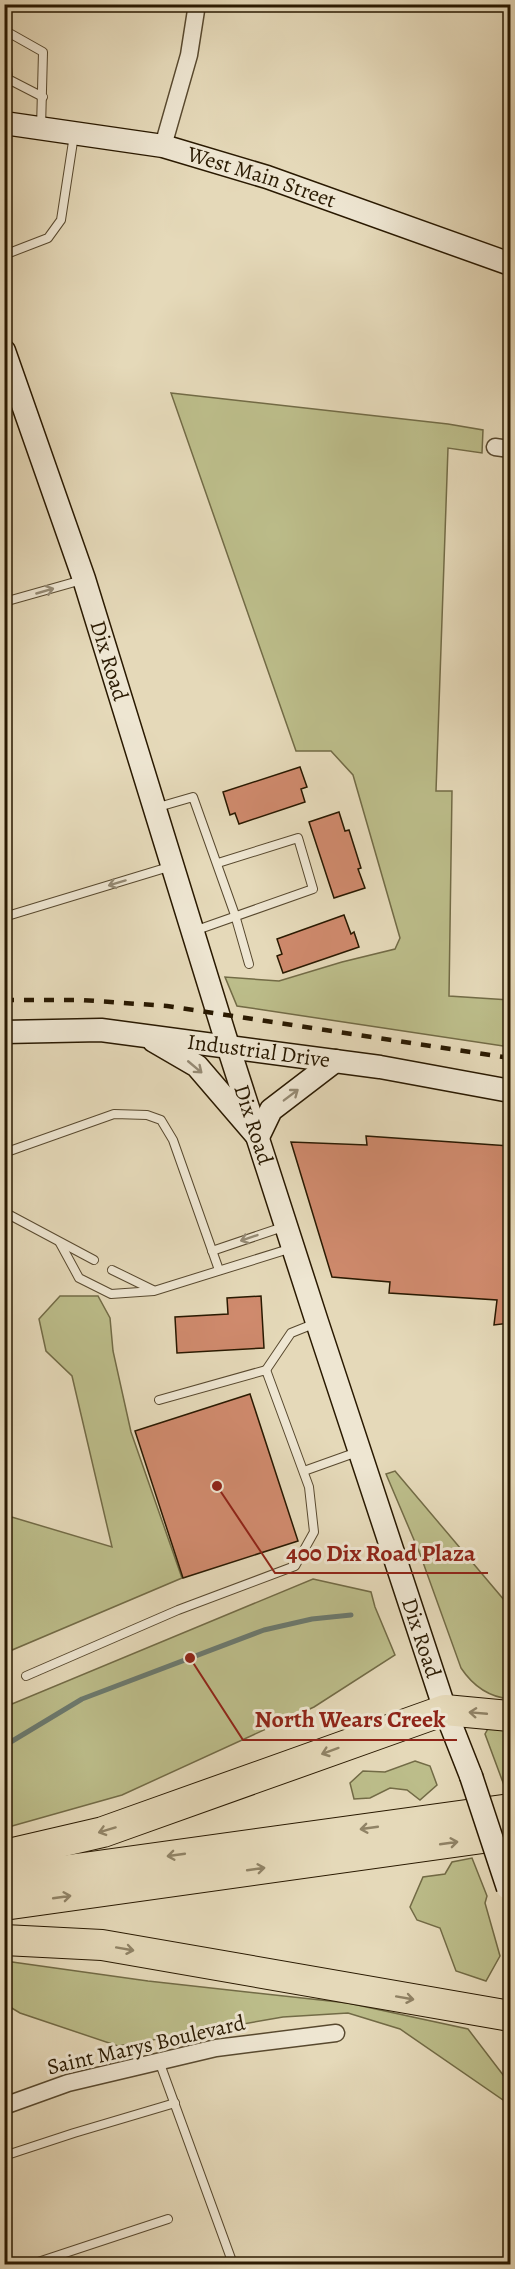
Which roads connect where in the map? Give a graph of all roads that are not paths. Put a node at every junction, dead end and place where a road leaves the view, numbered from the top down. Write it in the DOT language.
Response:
graph roads {
  1 [pos="197,4"];
  2 [pos="6,31"];
  3 [pos="7,45"];
  4 [pos="7,67"];
  5 [pos="6,79"];
  6 [pos="43,97"];
  7 [pos="4,99"];
  8 [pos="4,123"];
  9 [pos="40,129"];
  10 [pos="74,134"];
  11 [pos="164,146"];
  12 [pos="4,255"];
  13 [pos="510,264"];
  14 [pos="4,351"];
  15 [pos="84,579"];
  16 [pos="4,602"];
  17 [pos="155,808"];
  18 [pos="218,863"];
  19 [pos="173,866"];
  20 [pos="235,915"];
  21 [pos="4,917"];
  22 [pos="193,931"];
  23 [pos="249,964"];
  24 [pos="4,1032"];
  25 [pos="146,1036"];
  26 [pos="228,1046"];
  27 [pos="335,1061"];
  28 [pos="510,1091"];
  29 [pos="258,1137"];
  30 [pos="4,1153"];
  31 [pos="4,1212"];
  32 [pos="286,1226"];
  33 [pos="60,1243"];
  34 [pos="293,1247"];
  35 [pos="212,1251"];
  36 [pos="94,1260"];
  37 [pos="112,1270"];
  38 [pos="219,1270"];
  39 [pos="4,1275"];
  40 [pos="4,1286"];
  41 [pos="154,1290"];
  42 [pos="317,1322"];
  43 [pos="266,1370"];
  44 [pos="159,1400"];
  45 [pos="360,1451"];
  46 [pos="304,1471"];
  47 [pos="27,1676"];
  48 [pos="445,1710"];
  49 [pos="510,1716"];
  50 [pos="510,1809"];
  51 [pos="510,1834"];
  52 [pos="4,1855"];
  53 [pos="4,1879"];
  54 [pos="509,1891"];
  55 [pos="4,1905"];
  56 [pos="4,1940"];
  57 [pos="510,2016"];
  58 [pos="336,2033"];
  59 [pos="159,2061"];
  60 [pos="175,2103"];
  61 [pos="4,2106"];
  62 [pos="4,2156"];
  63 [pos="168,2218"];
  64 [pos="32,2265"];
  65 [pos="233,2265"];
  1 -- 11 [label="street"];
  2 -- 3 [label="lane"];
  2 -- 6 [label="lane"];
  4 -- 5 [label="lane"];
  5 -- 6 [label="lane"];
  5 -- 7 [label="lane"];
  6 -- 9 [label="lane"];
  8 -- 9 [label="main road, West Main Street"];
  9 -- 10 [label="main road, West Main Street"];
  10 -- 11 [label="main road, West Main Street"];
  10 -- 12 [label="lane"];
  11 -- 13 [label="main road, West Main Street"];
  14 -- 15 [label="main road, Dix Road"];
  16 -- 15 [label="lane, one-way"];
  15 -- 17 [label="main road, Dix Road"];
  17 -- 18 [label="lane"];
  17 -- 19 [label="main road, Dix Road"];
  18 -- 20 [label="lane"];
  18 -- 20 [label="lane"];
  19 -- 21 [label="lane, one-way"];
  19 -- 22 [label="main road, Dix Road"];
  20 -- 22 [label="lane"];
  20 -- 23 [label="lane"];
  22 -- 26 [label="main road, Dix Road"];
  24 -- 25 [label="main road, Industrial Drive"];
  25 -- 26 [label="main road, Industrial Drive"];
  25 -- 29 [label="main road, one-way"];
  26 -- 27 [label="main road, Industrial Drive"];
  26 -- 29 [label="main road, Dix Road"];
  27 -- 28 [label="main road, Industrial Drive"];
  29 -- 27 [label="main road, one-way"];
  29 -- 32 [label="main road, Dix Road"];
  30 -- 35 [label="lane"];
  31 -- 33 [label="lane"];
  32 -- 34 [label="main road, Dix Road"];
  32 -- 35 [label="lane, one-way"];
  33 -- 36 [label="lane"];
  33 -- 41 [label="lane"];
  34 -- 38 [label="lane"];
  34 -- 42 [label="main road, Dix Road"];
  35 -- 38 [label="lane"];
  37 -- 41 [label="lane"];
  38 -- 41 [label="lane"];
  39 -- 40 [label="lane"];
  42 -- 43 [label="lane"];
  42 -- 45 [label="main road, Dix Road"];
  43 -- 44 [label="lane"];
  43 -- 46 [label="lane"];
  45 -- 46 [label="lane"];
  45 -- 48 [label="main road, Dix Road"];
  46 -- 47 [label="lane"];
  49 -- 48 [label="highway, one-way"];
  48 -- 52 [label="highway, one-way"];
  48 -- 54 [label="main road, Dix Road, bridge"];
  50 -- 53 [label="highway, one-way"];
  55 -- 51 [label="highway, one-way"];
  56 -- 57 [label="highway, one-way"];
  58 -- 59 [label="street, Saint Marys Boulevard"];
  59 -- 60 [label="lane"];
  59 -- 61 [label="street, Saint Marys Boulevard"];
  60 -- 62 [label="lane"];
  60 -- 65 [label="lane"];
  63 -- 64 [label="lane"];
}
